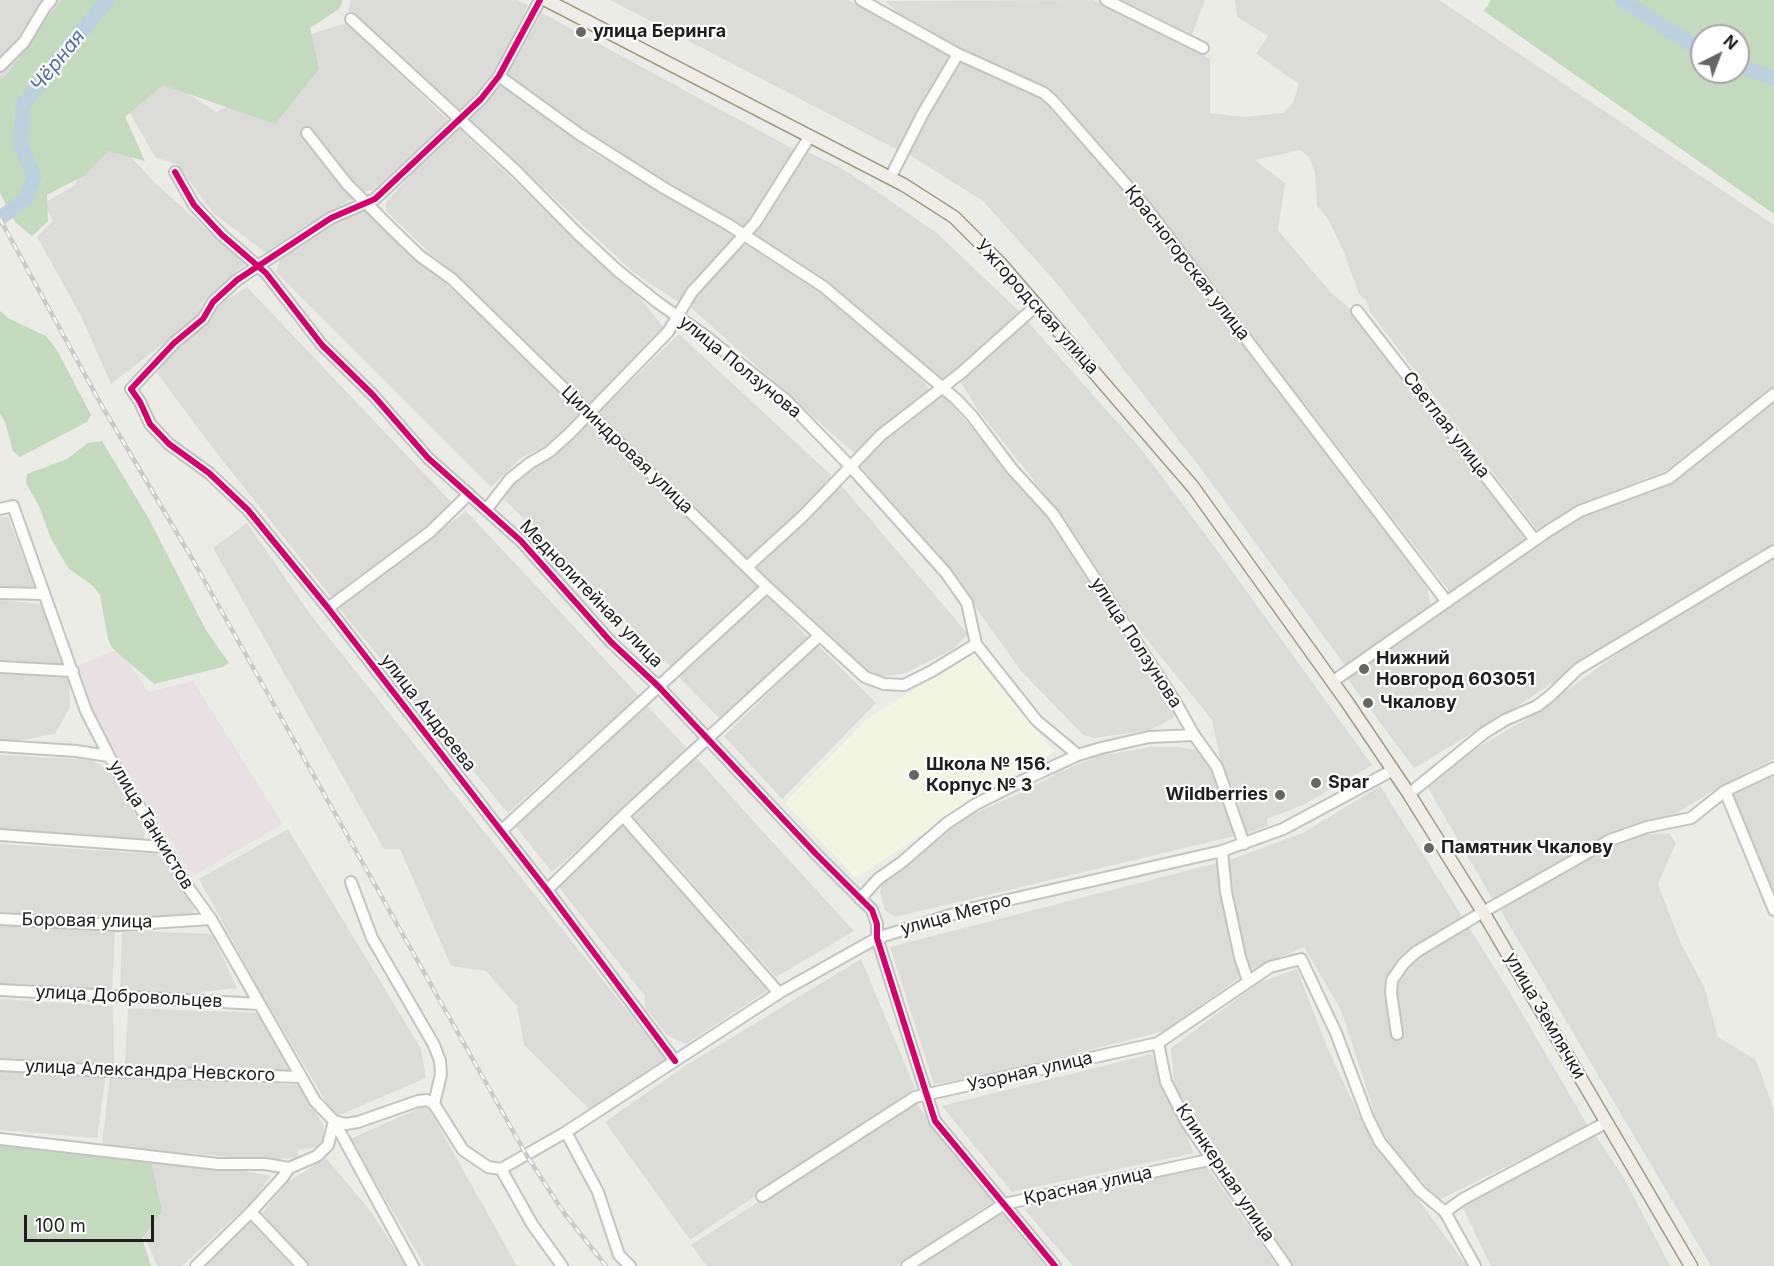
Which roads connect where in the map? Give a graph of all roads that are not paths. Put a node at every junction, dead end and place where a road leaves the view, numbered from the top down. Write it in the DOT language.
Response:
graph roads {
  1 [pos="51,0"];
  2 [pos="540,0"];
  3 [pos="546,0"];
  4 [pos="861,0"];
  5 [pos="1106,0"];
  6 [pos="878,4"];
  7 [pos="351,19"];
  8 [pos="1203,48"];
  9 [pos="958,54"];
  10 [pos="0,66"];
  11 [pos="499,76"];
  12 [pos="459,120"];
  13 [pos="307,133"];
  14 [pos="810,136"];
  15 [pos="175,171"];
  16 [pos="890,178"];
  17 [pos="366,203"];
  18 [pos="745,236"];
  19 [pos="259,266"];
  20 [pos="1037,305"];
  21 [pos="1357,311"];
  22 [pos="678,316"];
  23 [pos="941,388"];
  24 [pos="1774,394"];
  25 [pos="590,414"];
  26 [pos="850,466"];
  27 [pos="469,494"];
  28 [pos="0,509"];
  29 [pos="486,510"];
  30 [pos="1535,540"];
  31 [pos="1774,552"];
  32 [pos="747,567"];
  33 [pos="767,586"];
  34 [pos="0,593"];
  35 [pos="43,594"];
  36 [pos="1447,602"];
  37 [pos="328,609"];
  38 [pos="819,636"];
  39 [pos="976,644"];
  40 [pos="0,667"];
  41 [pos="73,671"];
  42 [pos="1332,682"];
  43 [pos="658,686"];
  44 [pos="1194,735"];
  45 [pos="708,737"];
  46 [pos="0,746"];
  47 [pos="1078,755"];
  48 [pos="109,756"];
  49 [pos="1774,768"];
  50 [pos="1393,770"];
  51 [pos="1725,791"];
  52 [pos="1409,794"];
  53 [pos="623,816"];
  54 [pos="501,831"];
  55 [pos="0,835"];
  56 [pos="1244,844"];
  57 [pos="164,846"];
  58 [pos="1222,851"];
  59 [pos="351,882"];
  60 [pos="548,890"];
  61 [pos="860,899"];
  62 [pos="1774,910"];
  63 [pos="1483,912"];
  64 [pos="211,919"];
  65 [pos="0,920"];
  66 [pos="877,938"];
  67 [pos="1248,981"];
  68 [pos="0,990"];
  69 [pos="779,993"];
  70 [pos="259,1004"];
  71 [pos="1397,1034"];
  72 [pos="1158,1043"];
  73 [pos="675,1061"];
  74 [pos="0,1065"];
  75 [pos="301,1077"];
  76 [pos="927,1095"];
  77 [pos="434,1104"];
  78 [pos="334,1121"];
  79 [pos="1607,1122"];
  80 [pos="566,1132"];
  81 [pos="0,1139"];
  82 [pos="1213,1158"];
  83 [pos="289,1168"];
  84 [pos="501,1169"];
  85 [pos="762,1196"];
  86 [pos="1004,1204"];
  87 [pos="251,1212"];
  88 [pos="1444,1212"];
  89 [pos="196,1266"];
  90 [pos="302,1266"];
  91 [pos="413,1266"];
  92 [pos="561,1266"];
  93 [pos="630,1266"];
  94 [pos="907,1266"];
  95 [pos="1055,1266"];
  96 [pos="1286,1266"];
  97 [pos="1475,1266"];
  98 [pos="1691,1266"];
  1 -- 10 [label="street"];
  2 -- 11 [label="street"];
  3 -- 14 [label="main road, Ужгородская улица"];
  4 -- 6 [label="street, Красногорская улица"];
  5 -- 8 [label="street"];
  6 -- 9 [label="street, Красногорская улица"];
  7 -- 12 [label="street, улица Ползунова"];
  9 -- 16 [label="street"];
  9 -- 36 [label="street, Красногорская улица"];
  11 -- 12 [label="street"];
  11 -- 18 [label="street, улица Ползунова"];
  12 -- 17 [label="street"];
  12 -- 22 [label="street, улица Ползунова"];
  13 -- 17 [label="street, Цилиндровая улица"];
  14 -- 16 [label="main road, Ужгородская улица"];
  14 -- 18 [label="street"];
  15 -- 19 [label="street, Меднолитейная улица"];
  16 -- 20 [label="main road, Ужгородская улица"];
  17 -- 19 [label="street"];
  17 -- 25 [label="street, Цилиндровая улица"];
  18 -- 22 [label="street"];
  18 -- 23 [label="street, улица Ползунова"];
  19 -- 27 [label="street, Меднолитейная улица"];
  19 -- 37 [label="street, улица Андреева"];
  20 -- 23 [label="street"];
  20 -- 42 [label="main road, Ужгородская улица"];
  21 -- 30 [label="street, Светлая улица"];
  22 -- 25 [label="street"];
  22 -- 26 [label="street, улица Ползунова"];
  23 -- 26 [label="street"];
  23 -- 44 [label="street, улица Ползунова"];
  24 -- 30 [label="street"];
  25 -- 29 [label="street"];
  25 -- 32 [label="street, Цилиндровая улица"];
  26 -- 32 [label="street"];
  26 -- 39 [label="street, улица Ползунова"];
  27 -- 29 [label="street, Меднолитейная улица"];
  27 -- 37 [label="street"];
  28 -- 35 [label="street, улица Танкистов"];
  29 -- 43 [label="street, Меднолитейная улица"];
  30 -- 36 [label="street"];
  31 -- 52 [label="street"];
  32 -- 33 [label="street, Цилиндровая улица"];
  33 -- 38 [label="street, Цилиндровая улица"];
  33 -- 43 [label="street"];
  34 -- 35 [label="street"];
  35 -- 41 [label="street, улица Танкистов"];
  36 -- 42 [label="street"];
  37 -- 54 [label="street, улица Андреева"];
  38 -- 39 [label="street, Цилиндровая улица"];
  38 -- 45 [label="street"];
  39 -- 47 [label="street, улица Ползунова"];
  40 -- 41 [label="street"];
  41 -- 48 [label="street, улица Танкистов"];
  42 -- 50 [label="main road, Ужгородская улица"];
  43 -- 45 [label="street, Меднолитейная улица"];
  43 -- 54 [label="street"];
  44 -- 47 [label="street"];
  44 -- 56 [label="street, улица Ползунова"];
  45 -- 53 [label="street"];
  45 -- 61 [label="street, Меднолитейная улица"];
  46 -- 48 [label="street"];
  47 -- 61 [label="street"];
  48 -- 57 [label="street, улица Танкистов"];
  49 -- 51 [label="street"];
  50 -- 52 [label="main road, улица Землячки"];
  50 -- 56 [label="street, улица Метро"];
  51 -- 62 [label="street"];
  51 -- 63 [label="street"];
  52 -- 63 [label="main road, улица Землячки"];
  53 -- 60 [label="street"];
  53 -- 69 [label="street"];
  54 -- 60 [label="street, улица Андреева"];
  55 -- 57 [label="street"];
  56 -- 58 [label="street, улица Метро"];
  57 -- 64 [label="street, улица Танкистов"];
  58 -- 66 [label="street, улица Метро"];
  58 -- 67 [label="street"];
  59 -- 77 [label="street"];
  60 -- 73 [label="street, улица Андреева"];
  61 -- 66 [label="street, Меднолитейная улица"];
  63 -- 71 [label="street"];
  63 -- 79 [label="main road, улица Землячки"];
  64 -- 65 [label="street, Боровая улица"];
  64 -- 70 [label="street, улица Танкистов"];
  66 -- 69 [label="street, улица Метро"];
  66 -- 76 [label="street, Меднолитейная улица"];
  67 -- 72 [label="street, Узорная улица"];
  67 -- 88 [label="street, Узорная улица"];
  68 -- 70 [label="street, улица Добровольцев"];
  69 -- 73 [label="street, улица Метро"];
  70 -- 75 [label="street, улица Танкистов"];
  72 -- 76 [label="street, Узорная улица"];
  72 -- 82 [label="street, Клинкерная улица"];
  73 -- 80 [label="street, улица Метро"];
  74 -- 75 [label="street, улица Александра Невского"];
  75 -- 78 [label="street, улица Танкистов"];
  76 -- 85 [label="street, Узорная улица"];
  76 -- 86 [label="street, Меднолитейная улица"];
  77 -- 78 [label="street"];
  77 -- 84 [label="street"];
  78 -- 83 [label="street"];
  78 -- 91 [label="street, улица Танкистов"];
  79 -- 88 [label="street"];
  79 -- 98 [label="main road, улица Землячки"];
  80 -- 84 [label="street, улица Метро"];
  80 -- 93 [label="street"];
  81 -- 83 [label="street"];
  82 -- 86 [label="street, Красная улица"];
  82 -- 96 [label="street, Клинкерная улица"];
  83 -- 87 [label="street"];
  84 -- 92 [label="street"];
  86 -- 94 [label="street, Красная улица"];
  86 -- 95 [label="street, Меднолитейная улица"];
  87 -- 89 [label="street"];
  87 -- 90 [label="street"];
  88 -- 97 [label="street"];
}
